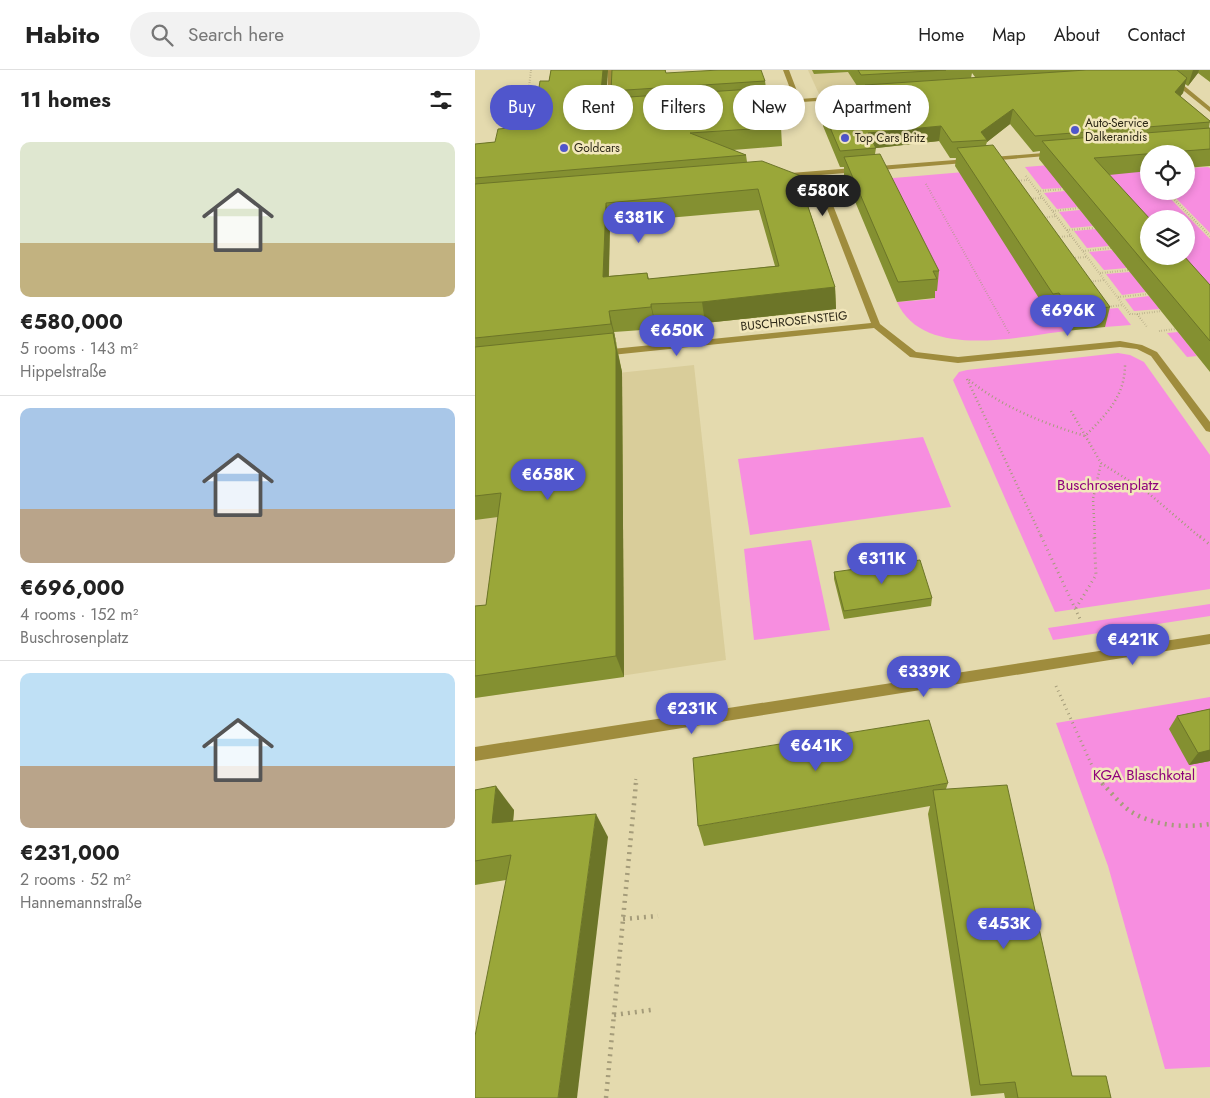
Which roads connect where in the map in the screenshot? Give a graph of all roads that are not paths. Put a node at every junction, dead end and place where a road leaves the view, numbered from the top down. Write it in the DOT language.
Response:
graph roads {
  1 [pos="611,70"];
  2 [pos="786,70"];
  3 [pos="1161,70"];
  4 [pos="1167,75"];
  5 [pos="1155,76"];
  6 [pos="611,85"];
  7 [pos="792,85"];
  8 [pos="1210,110"];
  9 [pos="1066,153"];
  10 [pos="817,173"];
  11 [pos="775,176"];
  12 [pos="876,325"];
  13 [pos="595,353"];
  14 [pos="1210,430"];
  15 [pos="1210,639"];
  16 [pos="475,754"];
  1 -- 6 [label="street"];
  2 -- 7 [label="street"];
  3 -- 4 [label="street"];
  4 -- 5 [label="street"];
  4 -- 8 [label="street"];
  9 -- 10 [label="street"];
  10 -- 11 [label="street"];
  10 -- 12 [label="street"];
  12 -- 13 [label="street, BUSCHROSENSTEIG"];
  12 -- 14 [label="street"];
  15 -- 16 [label="street"];
}
